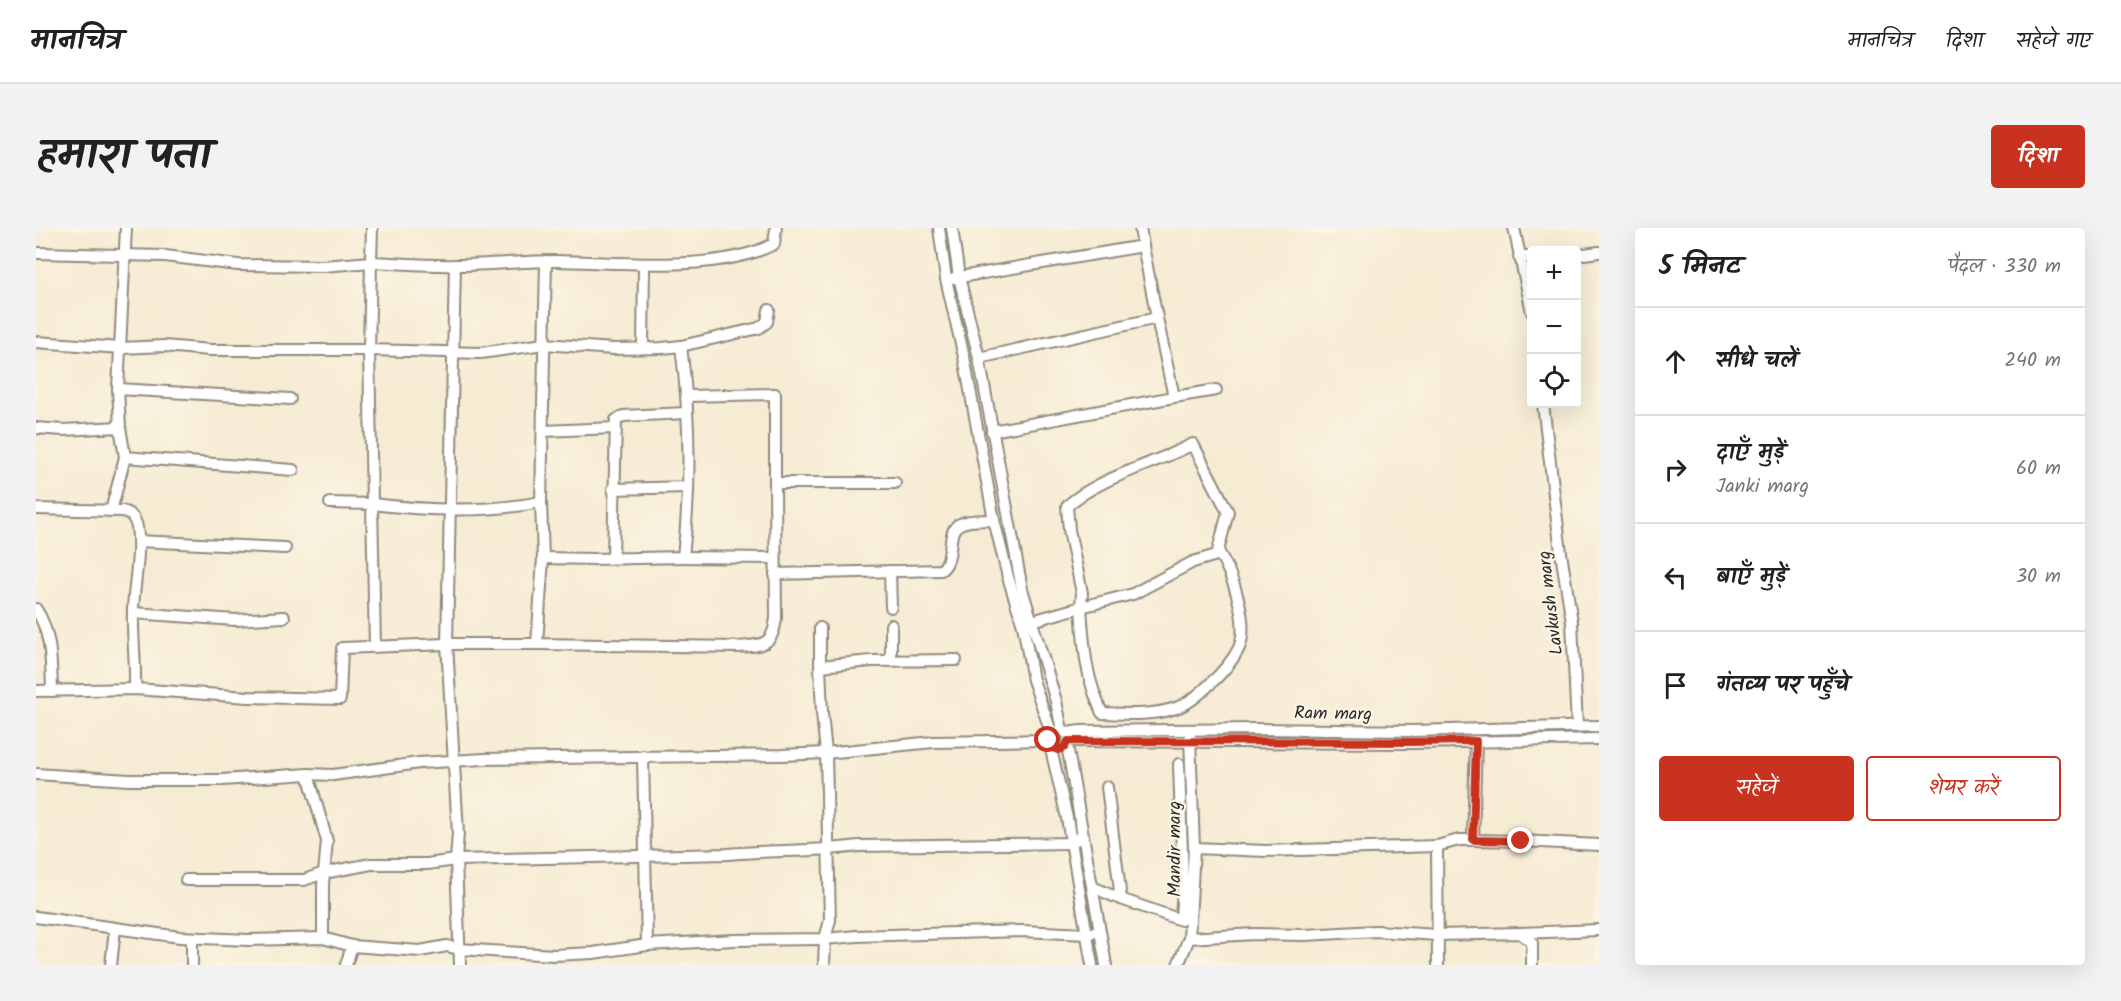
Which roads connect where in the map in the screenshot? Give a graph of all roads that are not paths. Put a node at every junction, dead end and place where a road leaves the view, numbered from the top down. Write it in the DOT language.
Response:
graph roads {
  1 [pos="126,228"];
  2 [pos="372,228"];
  3 [pos="776,228"];
  4 [pos="939,228"];
  5 [pos="952,228"];
  6 [pos="1140,228"];
  7 [pos="1514,228"];
  8 [pos="1143,246"];
  9 [pos="1599,252"];
  10 [pos="36,253"];
  11 [pos="1581,254"];
  12 [pos="124,255"];
  13 [pos="1519,257"];
  14 [pos="1527,257"];
  15 [pos="546,261"];
  16 [pos="371,262"];
  17 [pos="644,264"];
  18 [pos="455,266"];
  19 [pos="959,277"];
  20 [pos="946,279"];
  21 [pos="1529,300"];
  22 [pos="769,310"];
  23 [pos="1157,318"];
  24 [pos="36,342"];
  25 [pos="543,344"];
  26 [pos="681,346"];
  27 [pos="121,348"];
  28 [pos="643,348"];
  29 [pos="369,350"];
  30 [pos="454,353"];
  31 [pos="979,358"];
  32 [pos="118,389"];
  33 [pos="1216,390"];
  34 [pos="687,396"];
  35 [pos="1174,397"];
  36 [pos="290,399"];
  37 [pos="1544,408"];
  38 [pos="687,413"];
  39 [pos="120,427"];
  40 [pos="36,428"];
  41 [pos="615,428"];
  42 [pos="543,431"];
  43 [pos="992,431"];
  44 [pos="125,457"];
  45 [pos="292,470"];
  46 [pos="775,483"];
  47 [pos="895,483"];
  48 [pos="688,487"];
  49 [pos="613,489"];
  50 [pos="541,502"];
  51 [pos="330,503"];
  52 [pos="372,504"];
  53 [pos="36,509"];
  54 [pos="449,510"];
  55 [pos="111,511"];
  56 [pos="994,520"];
  57 [pos="138,541"];
  58 [pos="285,548"];
  59 [pos="1220,554"];
  60 [pos="683,557"];
  61 [pos="543,558"];
  62 [pos="613,558"];
  63 [pos="775,558"];
  64 [pos="890,571"];
  65 [pos="775,574"];
  66 [pos="891,607"];
  67 [pos="1081,607"];
  68 [pos="36,609"];
  69 [pos="133,613"];
  70 [pos="284,617"];
  71 [pos="1032,621"];
  72 [pos="891,625"];
  73 [pos="820,627"];
  74 [pos="447,644"];
  75 [pos="537,644"];
  76 [pos="375,647"];
  77 [pos="956,660"];
  78 [pos="891,661"];
  79 [pos="820,666"];
  80 [pos="135,689"];
  81 [pos="36,691"];
  82 [pos="52,691"];
  83 [pos="1599,726"];
  84 [pos="1577,727"];
  85 [pos="1189,736"];
  86 [pos="1059,738"];
  87 [pos="1599,739"];
  88 [pos="1476,741"];
  89 [pos="826,753"];
  90 [pos="643,756"];
  91 [pos="453,761"];
  92 [pos="1179,764"];
  93 [pos="36,774"];
  94 [pos="308,774"];
  95 [pos="1107,787"];
  96 [pos="1082,836"];
  97 [pos="1473,840"];
  98 [pos="1071,843"];
  99 [pos="1599,845"];
  100 [pos="1437,846"];
  101 [pos="1194,848"];
  102 [pos="828,850"];
  103 [pos="645,856"];
  104 [pos="456,860"];
  105 [pos="324,873"];
  106 [pos="186,880"];
  107 [pos="1093,886"];
  108 [pos="1121,899"];
  109 [pos="36,917"];
  110 [pos="115,929"];
  111 [pos="1599,930"];
  112 [pos="1100,931"];
  113 [pos="1520,933"];
  114 [pos="1087,934"];
  115 [pos="1437,935"];
  116 [pos="192,938"];
  117 [pos="323,938"];
  118 [pos="1189,938"];
  119 [pos="825,939"];
  120 [pos="647,945"];
  121 [pos="352,946"];
  122 [pos="459,949"];
  123 [pos="593,952"];
  124 [pos="111,965"];
  125 [pos="192,965"];
  126 [pos="346,965"];
  127 [pos="460,965"];
  128 [pos="593,965"];
  129 [pos="824,965"];
  130 [pos="1092,965"];
  131 [pos="1106,965"];
  132 [pos="1178,965"];
  133 [pos="1438,965"];
  134 [pos="1532,965"];
  1 -- 12 [label="street"];
  2 -- 16 [label="street"];
  3 -- 17 [label="street"];
  4 -- 20 [label="street"];
  5 -- 19 [label="street"];
  6 -- 8 [label="street"];
  7 -- 13 [label="street"];
  8 -- 19 [label="street"];
  8 -- 23 [label="street"];
  9 -- 11 [label="street"];
  10 -- 12 [label="street"];
  12 -- 16 [label="street"];
  12 -- 27 [label="street"];
  13 -- 14 [label="street"];
  13 -- 21 [label="street"];
  15 -- 17 [label="street"];
  15 -- 18 [label="street"];
  15 -- 25 [label="street"];
  16 -- 18 [label="street"];
  16 -- 29 [label="street"];
  17 -- 28 [label="street"];
  18 -- 30 [label="street"];
  19 -- 20 [label="street"];
  19 -- 31 [label="street"];
  20 -- 56 [label="street"];
  22 -- 26 [label="street"];
  23 -- 31 [label="street"];
  23 -- 35 [label="street"];
  24 -- 27 [label="street"];
  25 -- 28 [label="street"];
  25 -- 30 [label="street"];
  25 -- 42 [label="street"];
  26 -- 28 [label="street"];
  26 -- 34 [label="street"];
  27 -- 29 [label="street"];
  27 -- 32 [label="street"];
  29 -- 30 [label="street"];
  29 -- 52 [label="street"];
  30 -- 54 [label="street"];
  31 -- 43 [label="street"];
  32 -- 36 [label="street"];
  32 -- 39 [label="street"];
  33 -- 35 [label="street"];
  34 -- 38 [label="street"];
  34 -- 46 [label="street"];
  35 -- 43 [label="street"];
  37 -- 84 [label="street, Lavkush marg"];
  38 -- 41 [label="street"];
  38 -- 48 [label="street"];
  39 -- 40 [label="street"];
  39 -- 44 [label="street"];
  41 -- 42 [label="street"];
  41 -- 49 [label="street"];
  42 -- 50 [label="street"];
  43 -- 71 [label="street"];
  44 -- 45 [label="street"];
  44 -- 55 [label="street"];
  46 -- 47 [label="street"];
  46 -- 63 [label="street"];
  48 -- 49 [label="street"];
  48 -- 60 [label="street"];
  49 -- 62 [label="street"];
  50 -- 54 [label="street"];
  50 -- 61 [label="street"];
  51 -- 52 [label="street"];
  52 -- 54 [label="street"];
  52 -- 76 [label="street"];
  53 -- 55 [label="street"];
  54 -- 74 [label="street"];
  55 -- 57 [label="street"];
  56 -- 64 [label="street"];
  56 -- 86 [label="street"];
  57 -- 58 [label="street"];
  57 -- 69 [label="street"];
  59 -- 67 [label="street"];
  59 -- 67 [label="street"];
  59 -- 67 [label="street"];
  60 -- 62 [label="street"];
  60 -- 63 [label="street"];
  61 -- 62 [label="street"];
  61 -- 75 [label="street"];
  63 -- 65 [label="street"];
  64 -- 65 [label="street"];
  64 -- 66 [label="street"];
  65 -- 75 [label="street"];
  67 -- 71 [label="street"];
  68 -- 82 [label="street"];
  69 -- 70 [label="street"];
  69 -- 80 [label="street"];
  71 -- 86 [label="street"];
  72 -- 78 [label="street"];
  73 -- 79 [label="street"];
  74 -- 75 [label="street"];
  74 -- 76 [label="street"];
  74 -- 91 [label="street"];
  76 -- 80 [label="street"];
  77 -- 78 [label="street"];
  78 -- 79 [label="street"];
  79 -- 89 [label="street"];
  80 -- 82 [label="street"];
  81 -- 82 [label="street"];
  83 -- 84 [label="street, Ram marg"];
  84 -- 85 [label="street, Ram marg"];
  85 -- 86 [label="street, Ram marg"];
  85 -- 88 [label="street"];
  85 -- 101 [label="street, Mandir marg"];
  86 -- 89 [label="street, Ram marg"];
  86 -- 96 [label="street"];
  86 -- 98 [label="street"];
  87 -- 88 [label="street"];
  88 -- 97 [label="street"];
  89 -- 90 [label="street, Ram marg"];
  89 -- 102 [label="street"];
  90 -- 91 [label="street, Ram marg"];
  90 -- 103 [label="street"];
  91 -- 94 [label="street, Ram marg"];
  91 -- 104 [label="street"];
  92 -- 108 [label="street"];
  93 -- 94 [label="street, Ram marg"];
  94 -- 105 [label="street"];
  95 -- 108 [label="street"];
  96 -- 98 [label="street"];
  96 -- 107 [label="street"];
  97 -- 99 [label="street"];
  97 -- 100 [label="street"];
  98 -- 102 [label="street"];
  98 -- 114 [label="street"];
  100 -- 101 [label="street"];
  100 -- 115 [label="street"];
  101 -- 118 [label="street, Mandir marg"];
  102 -- 103 [label="street"];
  102 -- 119 [label="street"];
  103 -- 104 [label="street"];
  103 -- 120 [label="street"];
  104 -- 105 [label="street"];
  104 -- 122 [label="street"];
  105 -- 106 [label="street"];
  105 -- 117 [label="street"];
  107 -- 108 [label="street"];
  107 -- 112 [label="street"];
  109 -- 110 [label="street"];
  110 -- 116 [label="street"];
  110 -- 124 [label="street"];
  111 -- 113 [label="street"];
  112 -- 114 [label="street"];
  112 -- 131 [label="street"];
  113 -- 115 [label="street"];
  113 -- 134 [label="street"];
  114 -- 119 [label="street"];
  114 -- 130 [label="street"];
  115 -- 118 [label="street"];
  115 -- 133 [label="street"];
  116 -- 117 [label="street"];
  116 -- 125 [label="street"];
  117 -- 121 [label="street"];
  118 -- 132 [label="street, Mandir marg"];
  119 -- 120 [label="street"];
  119 -- 129 [label="street"];
  120 -- 123 [label="street"];
  121 -- 122 [label="street"];
  121 -- 126 [label="street"];
  122 -- 123 [label="street"];
  122 -- 127 [label="street"];
  123 -- 128 [label="street"];
}
